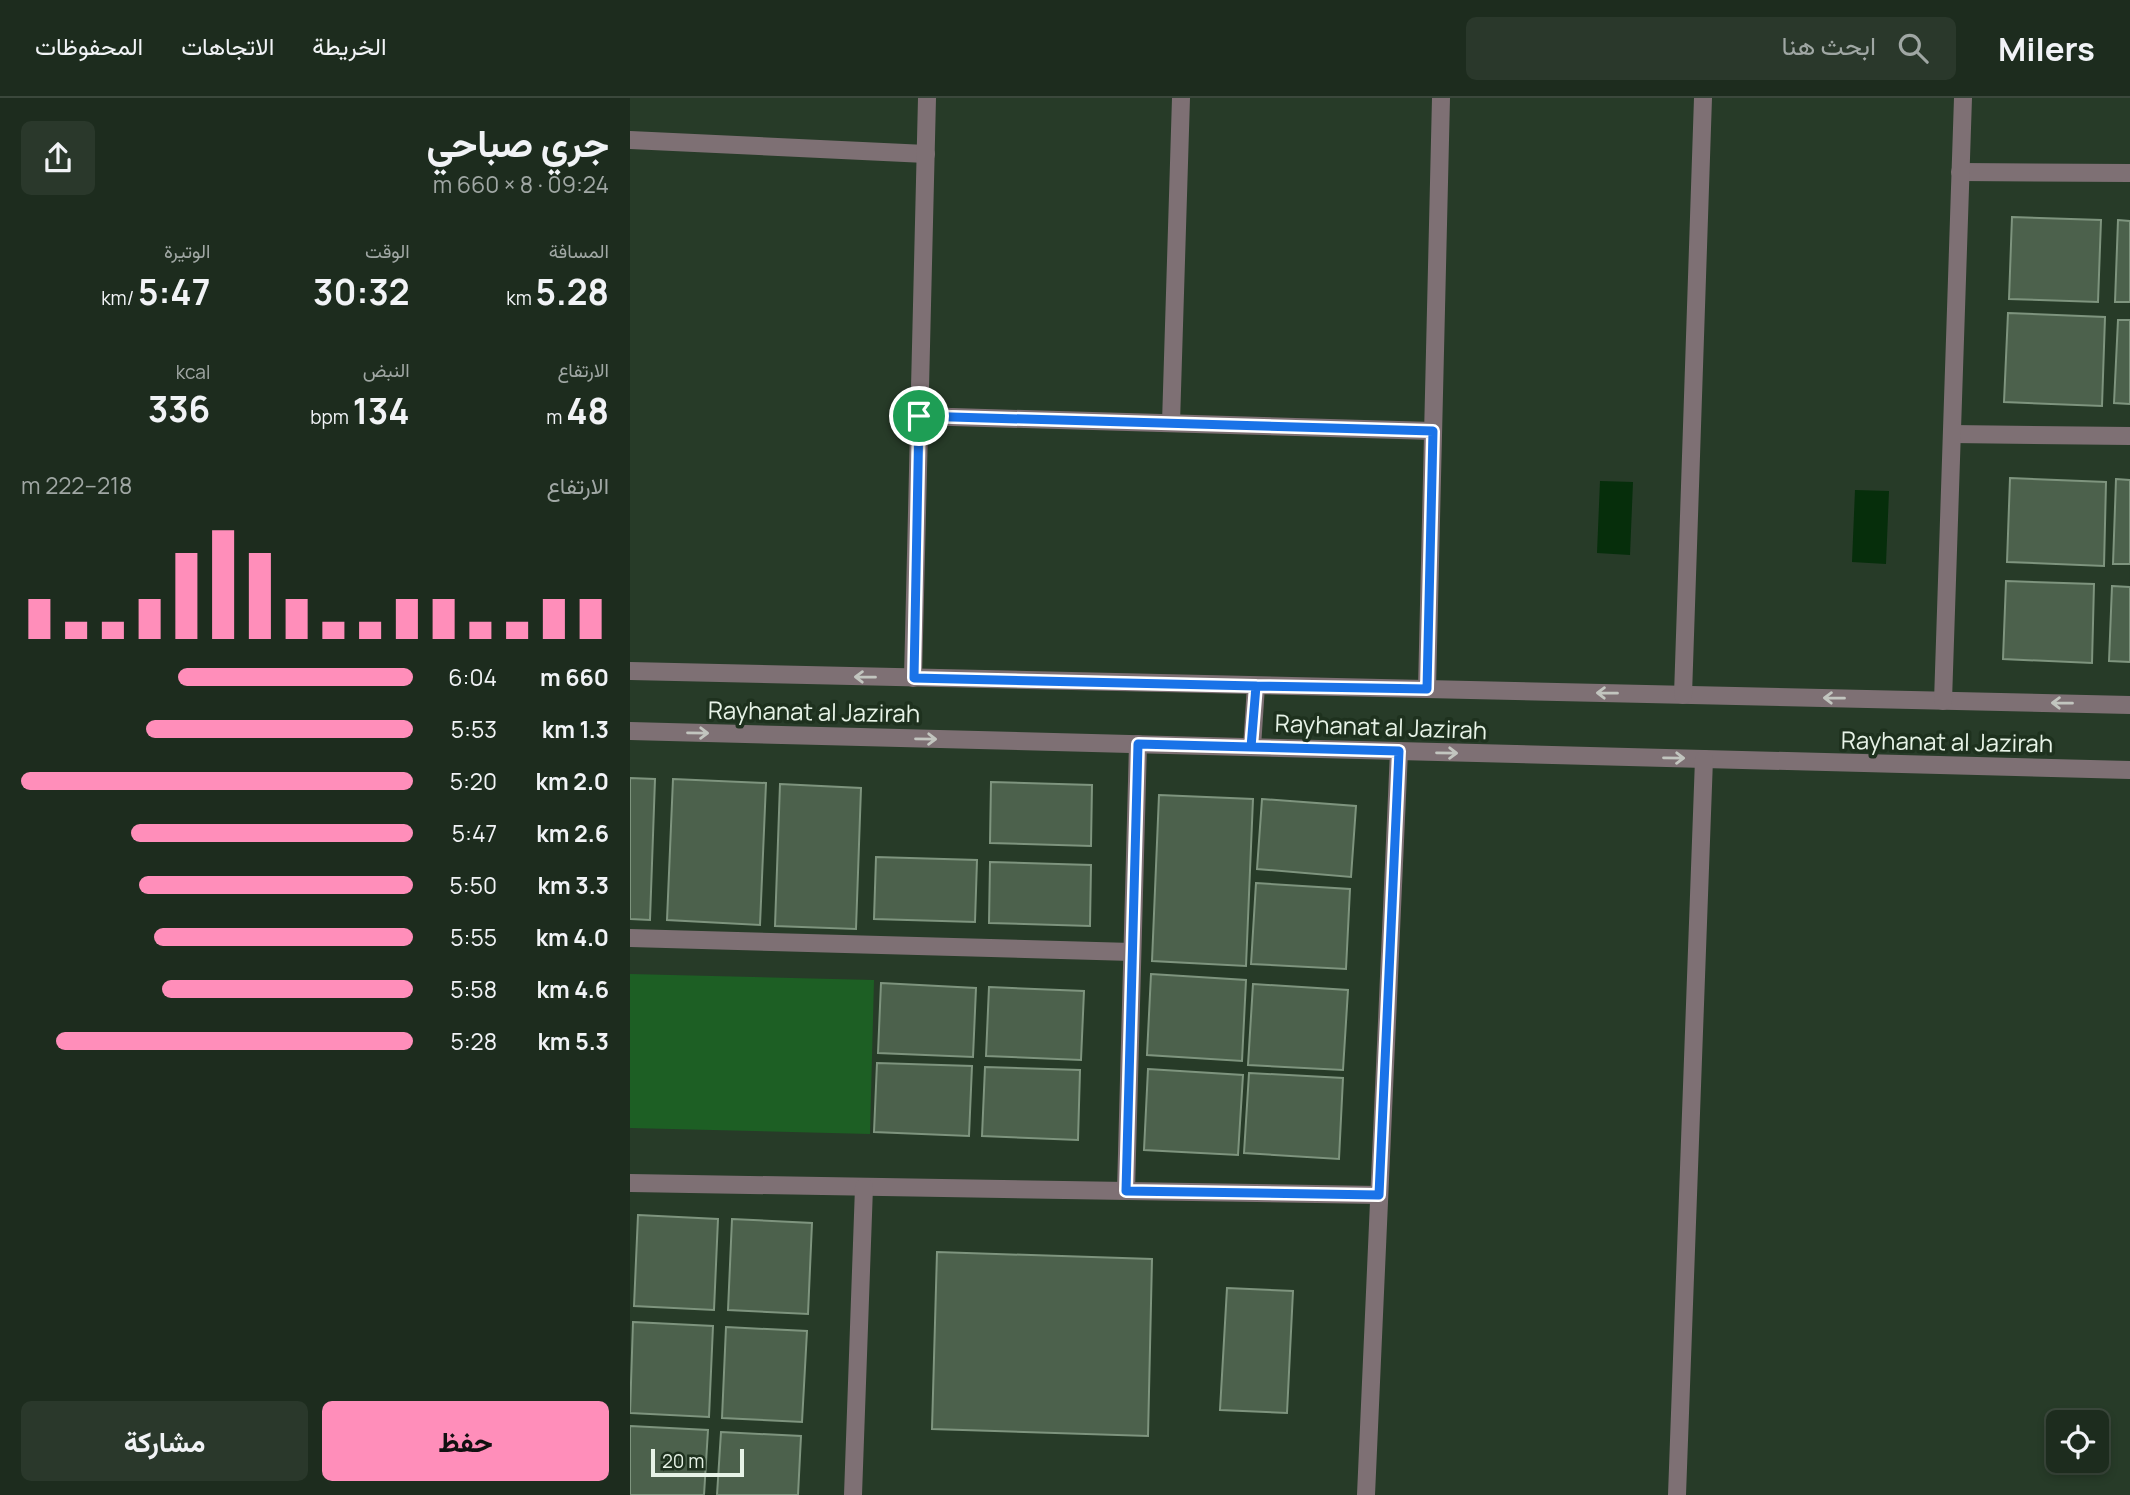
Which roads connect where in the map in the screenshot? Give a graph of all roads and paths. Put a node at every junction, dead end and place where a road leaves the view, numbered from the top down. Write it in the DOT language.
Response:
graph roads {
  1 [pos="927,98"];
  2 [pos="1181,98"];
  3 [pos="1441,98"];
  4 [pos="1703,98"];
  5 [pos="1963,98"];
  6 [pos="630,140"];
  7 [pos="926,154"];
  8 [pos="1960,172"];
  9 [pos="2130,173"];
  10 [pos="919,416"];
  11 [pos="1171,423"];
  12 [pos="1433,431"];
  13 [pos="1952,434"];
  14 [pos="2130,436"];
  15 [pos="630,671"];
  16 [pos="914,678"];
  17 [pos="1256,686"];
  18 [pos="1427,689"];
  19 [pos="1683,695"];
  20 [pos="1943,701"];
  21 [pos="2130,705"];
  22 [pos="630,731"];
  23 [pos="1138,744"];
  24 [pos="1251,747"];
  25 [pos="1399,751"];
  26 [pos="1704,759"];
  27 [pos="2130,770"];
  28 [pos="630,938"];
  29 [pos="1132,952"];
  30 [pos="630,1183"];
  31 [pos="864,1187"];
  32 [pos="1126,1191"];
  33 [pos="1379,1195"];
  34 [pos="853,1495"];
  35 [pos="1366,1495"];
  36 [pos="1676,1495"];
  1 -- 7 [label="street"];
  2 -- 11 [label="street"];
  3 -- 12 [label="street"];
  4 -- 19 [label="street"];
  5 -- 8 [label="street"];
  6 -- 7 [label="street"];
  7 -- 10 [label="street"];
  8 -- 9 [label="street"];
  8 -- 13 [label="street"];
  10 -- 11 [label="street"];
  10 -- 16 [label="street"];
  11 -- 12 [label="street"];
  12 -- 18 [label="street"];
  13 -- 14 [label="street"];
  13 -- 20 [label="street"];
  16 -- 15 [label="street, Rayhanat al Jazirah, one-way"];
  16 -- 17 [label="street, Rayhanat al Jazirah"];
  17 -- 18 [label="street, Rayhanat al Jazirah"];
  17 -- 24 [label="street"];
  19 -- 18 [label="street, Rayhanat al Jazirah, one-way"];
  20 -- 19 [label="street, Rayhanat al Jazirah, one-way"];
  21 -- 20 [label="street, Rayhanat al Jazirah, one-way"];
  22 -- 23 [label="street, Rayhanat al Jazirah, one-way"];
  23 -- 24 [label="street, Rayhanat al Jazirah"];
  23 -- 29 [label="street"];
  24 -- 25 [label="street, Rayhanat al Jazirah"];
  25 -- 26 [label="street, Rayhanat al Jazirah, one-way"];
  25 -- 33 [label="street"];
  26 -- 27 [label="street, Rayhanat al Jazirah"];
  26 -- 36 [label="street"];
  28 -- 29 [label="street"];
  29 -- 32 [label="street"];
  30 -- 31 [label="street"];
  31 -- 32 [label="street"];
  31 -- 34 [label="street"];
  32 -- 33 [label="street"];
  33 -- 35 [label="street"];
}
